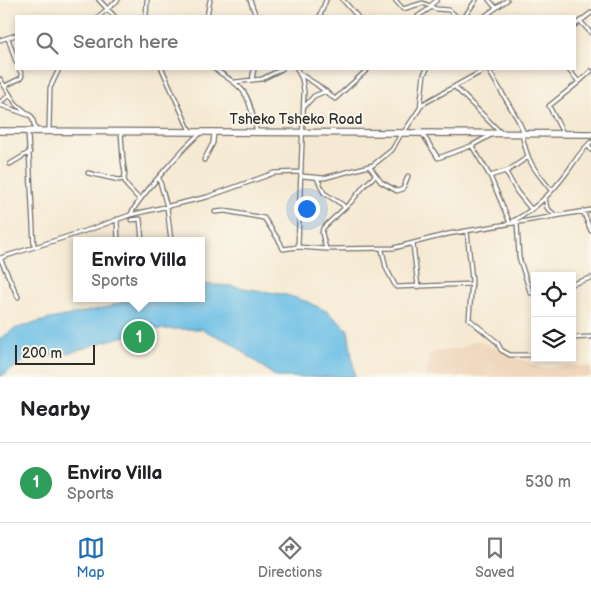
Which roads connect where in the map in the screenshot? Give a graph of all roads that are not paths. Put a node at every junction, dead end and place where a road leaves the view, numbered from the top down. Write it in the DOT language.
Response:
graph roads {
  1 [pos="98,0"];
  2 [pos="118,0"];
  3 [pos="147,0"];
  4 [pos="210,0"];
  5 [pos="250,0"];
  6 [pos="326,0"];
  7 [pos="343,0"];
  8 [pos="395,0"];
  9 [pos="437,0"];
  10 [pos="476,0"];
  11 [pos="489,0"];
  12 [pos="507,0"];
  13 [pos="431,7"];
  14 [pos="496,8"];
  15 [pos="107,9"];
  16 [pos="591,13"];
  17 [pos="100,15"];
  18 [pos="113,15"];
  19 [pos="146,15"];
  20 [pos="207,15"];
  21 [pos="256,15"];
  22 [pos="320,15"];
  23 [pos="356,15"];
  24 [pos="419,15"];
  25 [pos="455,15"];
  26 [pos="467,15"];
  27 [pos="486,15"];
  28 [pos="580,21"];
  29 [pos="576,24"];
  30 [pos="591,33"];
  31 [pos="15,35"];
  32 [pos="8,38"];
  33 [pos="0,40"];
  34 [pos="15,59"];
  35 [pos="20,70"];
  36 [pos="59,70"];
  37 [pos="162,70"];
  38 [pos="216,70"];
  39 [pos="254,70"];
  40 [pos="280,70"];
  41 [pos="298,70"];
  42 [pos="367,70"];
  43 [pos="420,70"];
  44 [pos="426,70"];
  45 [pos="485,70"];
  46 [pos="488,70"];
  47 [pos="569,70"];
  48 [pos="591,71"];
  49 [pos="0,73"];
  50 [pos="300,74"];
  51 [pos="424,74"];
  52 [pos="0,79"];
  53 [pos="252,81"];
  54 [pos="234,82"];
  55 [pos="579,82"];
  56 [pos="5,85"];
  57 [pos="454,87"];
  58 [pos="326,91"];
  59 [pos="10,95"];
  60 [pos="0,103"];
  61 [pos="421,105"];
  62 [pos="303,107"];
  63 [pos="31,116"];
  64 [pos="0,131"];
  65 [pos="28,131"];
  66 [pos="36,131"];
  67 [pos="49,131"];
  68 [pos="121,131"];
  69 [pos="190,131"];
  70 [pos="204,132"];
  71 [pos="214,132"];
  72 [pos="256,132"];
  73 [pos="303,132"];
  74 [pos="403,132"];
  75 [pos="422,133"];
  76 [pos="493,133"];
  77 [pos="501,133"];
  78 [pos="523,133"];
  79 [pos="563,134"];
  80 [pos="591,134"];
  81 [pos="590,144"];
  82 [pos="472,146"];
  83 [pos="591,150"];
  84 [pos="30,152"];
  85 [pos="528,157"];
  86 [pos="204,160"];
  87 [pos="10,164"];
  88 [pos="369,166"];
  89 [pos="506,172"];
  90 [pos="88,173"];
  91 [pos="301,174"];
  92 [pos="376,175"];
  93 [pos="408,176"];
  94 [pos="490,176"];
  95 [pos="159,178"];
  96 [pos="317,178"];
  97 [pos="124,179"];
  98 [pos="551,190"];
  99 [pos="545,196"];
  100 [pos="140,200"];
  101 [pos="167,207"];
  102 [pos="344,208"];
  103 [pos="531,209"];
  104 [pos="591,210"];
  105 [pos="583,211"];
  106 [pos="215,212"];
  107 [pos="556,216"];
  108 [pos="131,217"];
  109 [pos="117,220"];
  110 [pos="510,222"];
  111 [pos="517,222"];
  112 [pos="467,231"];
  113 [pos="591,231"];
  114 [pos="118,237"];
  115 [pos="142,237"];
  116 [pos="170,237"];
  117 [pos="413,244"];
  118 [pos="34,247"];
  119 [pos="298,247"];
  120 [pos="326,249"];
  121 [pos="382,249"];
  122 [pos="591,278"];
  123 [pos="576,283"];
  124 [pos="472,284"];
  125 [pos="418,287"];
  126 [pos="531,294"];
  127 [pos="18,297"];
  128 [pos="591,337"];
  129 [pos="576,338"];
  130 [pos="531,354"];
  1 -- 15 [label="street"];
  2 -- 15 [label="street"];
  3 -- 19 [label="street"];
  4 -- 20 [label="street"];
  5 -- 21 [label="street"];
  6 -- 22 [label="street"];
  7 -- 23 [label="street"];
  8 -- 13 [label="street"];
  9 -- 13 [label="street"];
  10 -- 26 [label="street"];
  11 -- 14 [label="street"];
  12 -- 14 [label="street"];
  13 -- 24 [label="street"];
  13 -- 25 [label="street"];
  14 -- 27 [label="street"];
  15 -- 17 [label="street"];
  15 -- 18 [label="street"];
  16 -- 28 [label="street"];
  28 -- 29 [label="street"];
  28 -- 30 [label="street"];
  31 -- 32 [label="street"];
  32 -- 33 [label="street"];
  32 -- 34 [label="street"];
  35 -- 56 [label="street"];
  36 -- 67 [label="street"];
  37 -- 69 [label="street"];
  38 -- 54 [label="street"];
  39 -- 53 [label="street"];
  40 -- 53 [label="street"];
  41 -- 50 [label="street"];
  42 -- 58 [label="street"];
  43 -- 51 [label="street"];
  44 -- 51 [label="street"];
  45 -- 57 [label="street"];
  46 -- 78 [label="street"];
  47 -- 55 [label="street"];
  48 -- 55 [label="street"];
  49 -- 56 [label="street"];
  50 -- 58 [label="street"];
  50 -- 62 [label="street"];
  51 -- 61 [label="street"];
  52 -- 56 [label="street"];
  53 -- 54 [label="street"];
  54 -- 72 [label="street"];
  55 -- 79 [label="street"];
  56 -- 59 [label="street"];
  57 -- 61 [label="street"];
  57 -- 77 [label="street"];
  58 -- 62 [label="street"];
  59 -- 60 [label="street"];
  59 -- 63 [label="street"];
  60 -- 63 [label="street"];
  61 -- 74 [label="street"];
  62 -- 73 [label="street"];
  63 -- 66 [label="street"];
  64 -- 65 [label="highway, Tsheko Tsheko Road"];
  65 -- 66 [label="highway, Tsheko Tsheko Road"];
  65 -- 84 [label="street"];
  66 -- 67 [label="highway, Tsheko Tsheko Road"];
  67 -- 68 [label="highway, Tsheko Tsheko Road"];
  68 -- 69 [label="highway, Tsheko Tsheko Road"];
  68 -- 97 [label="street"];
  69 -- 70 [label="highway, Tsheko Tsheko Road"];
  70 -- 71 [label="highway, Tsheko Tsheko Road"];
  70 -- 95 [label="street"];
  71 -- 72 [label="highway, Tsheko Tsheko Road"];
  71 -- 86 [label="street"];
  72 -- 73 [label="highway, Tsheko Tsheko Road"];
  73 -- 74 [label="highway, Tsheko Tsheko Road"];
  73 -- 91 [label="street"];
  74 -- 75 [label="highway, Tsheko Tsheko Road"];
  74 -- 88 [label="street"];
  75 -- 76 [label="highway, Tsheko Tsheko Road"];
  75 -- 82 [label="street"];
  76 -- 77 [label="highway, Tsheko Tsheko Road"];
  76 -- 82 [label="street"];
  77 -- 78 [label="highway, Tsheko Tsheko Road"];
  78 -- 79 [label="highway, Tsheko Tsheko Road"];
  78 -- 85 [label="street"];
  79 -- 80 [label="highway, Tsheko Tsheko Road"];
  81 -- 83 [label="street"];
  81 -- 98 [label="street"];
  82 -- 94 [label="street"];
  84 -- 87 [label="street"];
  84 -- 118 [label="street"];
  85 -- 89 [label="street"];
  85 -- 98 [label="street"];
  88 -- 92 [label="street"];
  88 -- 96 [label="street"];
  89 -- 94 [label="street"];
  89 -- 103 [label="street"];
  90 -- 97 [label="street"];
  91 -- 96 [label="street"];
  91 -- 101 [label="street"];
  91 -- 119 [label="street"];
  92 -- 93 [label="street"];
  92 -- 102 [label="street"];
  94 -- 110 [label="street"];
  95 -- 100 [label="street"];
  95 -- 101 [label="street"];
  96 -- 102 [label="street"];
  97 -- 100 [label="street"];
  98 -- 99 [label="street"];
  99 -- 103 [label="street"];
  99 -- 107 [label="street"];
  100 -- 108 [label="street"];
  101 -- 108 [label="street"];
  101 -- 116 [label="street"];
  102 -- 120 [label="street"];
  103 -- 110 [label="street"];
  104 -- 105 [label="street"];
  105 -- 107 [label="street"];
  105 -- 113 [label="street"];
  106 -- 119 [label="street"];
  107 -- 111 [label="street"];
  108 -- 109 [label="street"];
  108 -- 115 [label="street"];
  109 -- 114 [label="street"];
  109 -- 118 [label="street"];
  110 -- 111 [label="street"];
  110 -- 112 [label="street"];
  111 -- 126 [label="street"];
  112 -- 117 [label="street"];
  112 -- 124 [label="street"];
  117 -- 121 [label="street"];
  117 -- 125 [label="street"];
  118 -- 127 [label="street"];
  119 -- 120 [label="street"];
  120 -- 121 [label="street"];
  121 -- 125 [label="street"];
  122 -- 123 [label="street"];
  124 -- 125 [label="street"];
  124 -- 130 [label="street"];
  128 -- 129 [label="street"];
}
